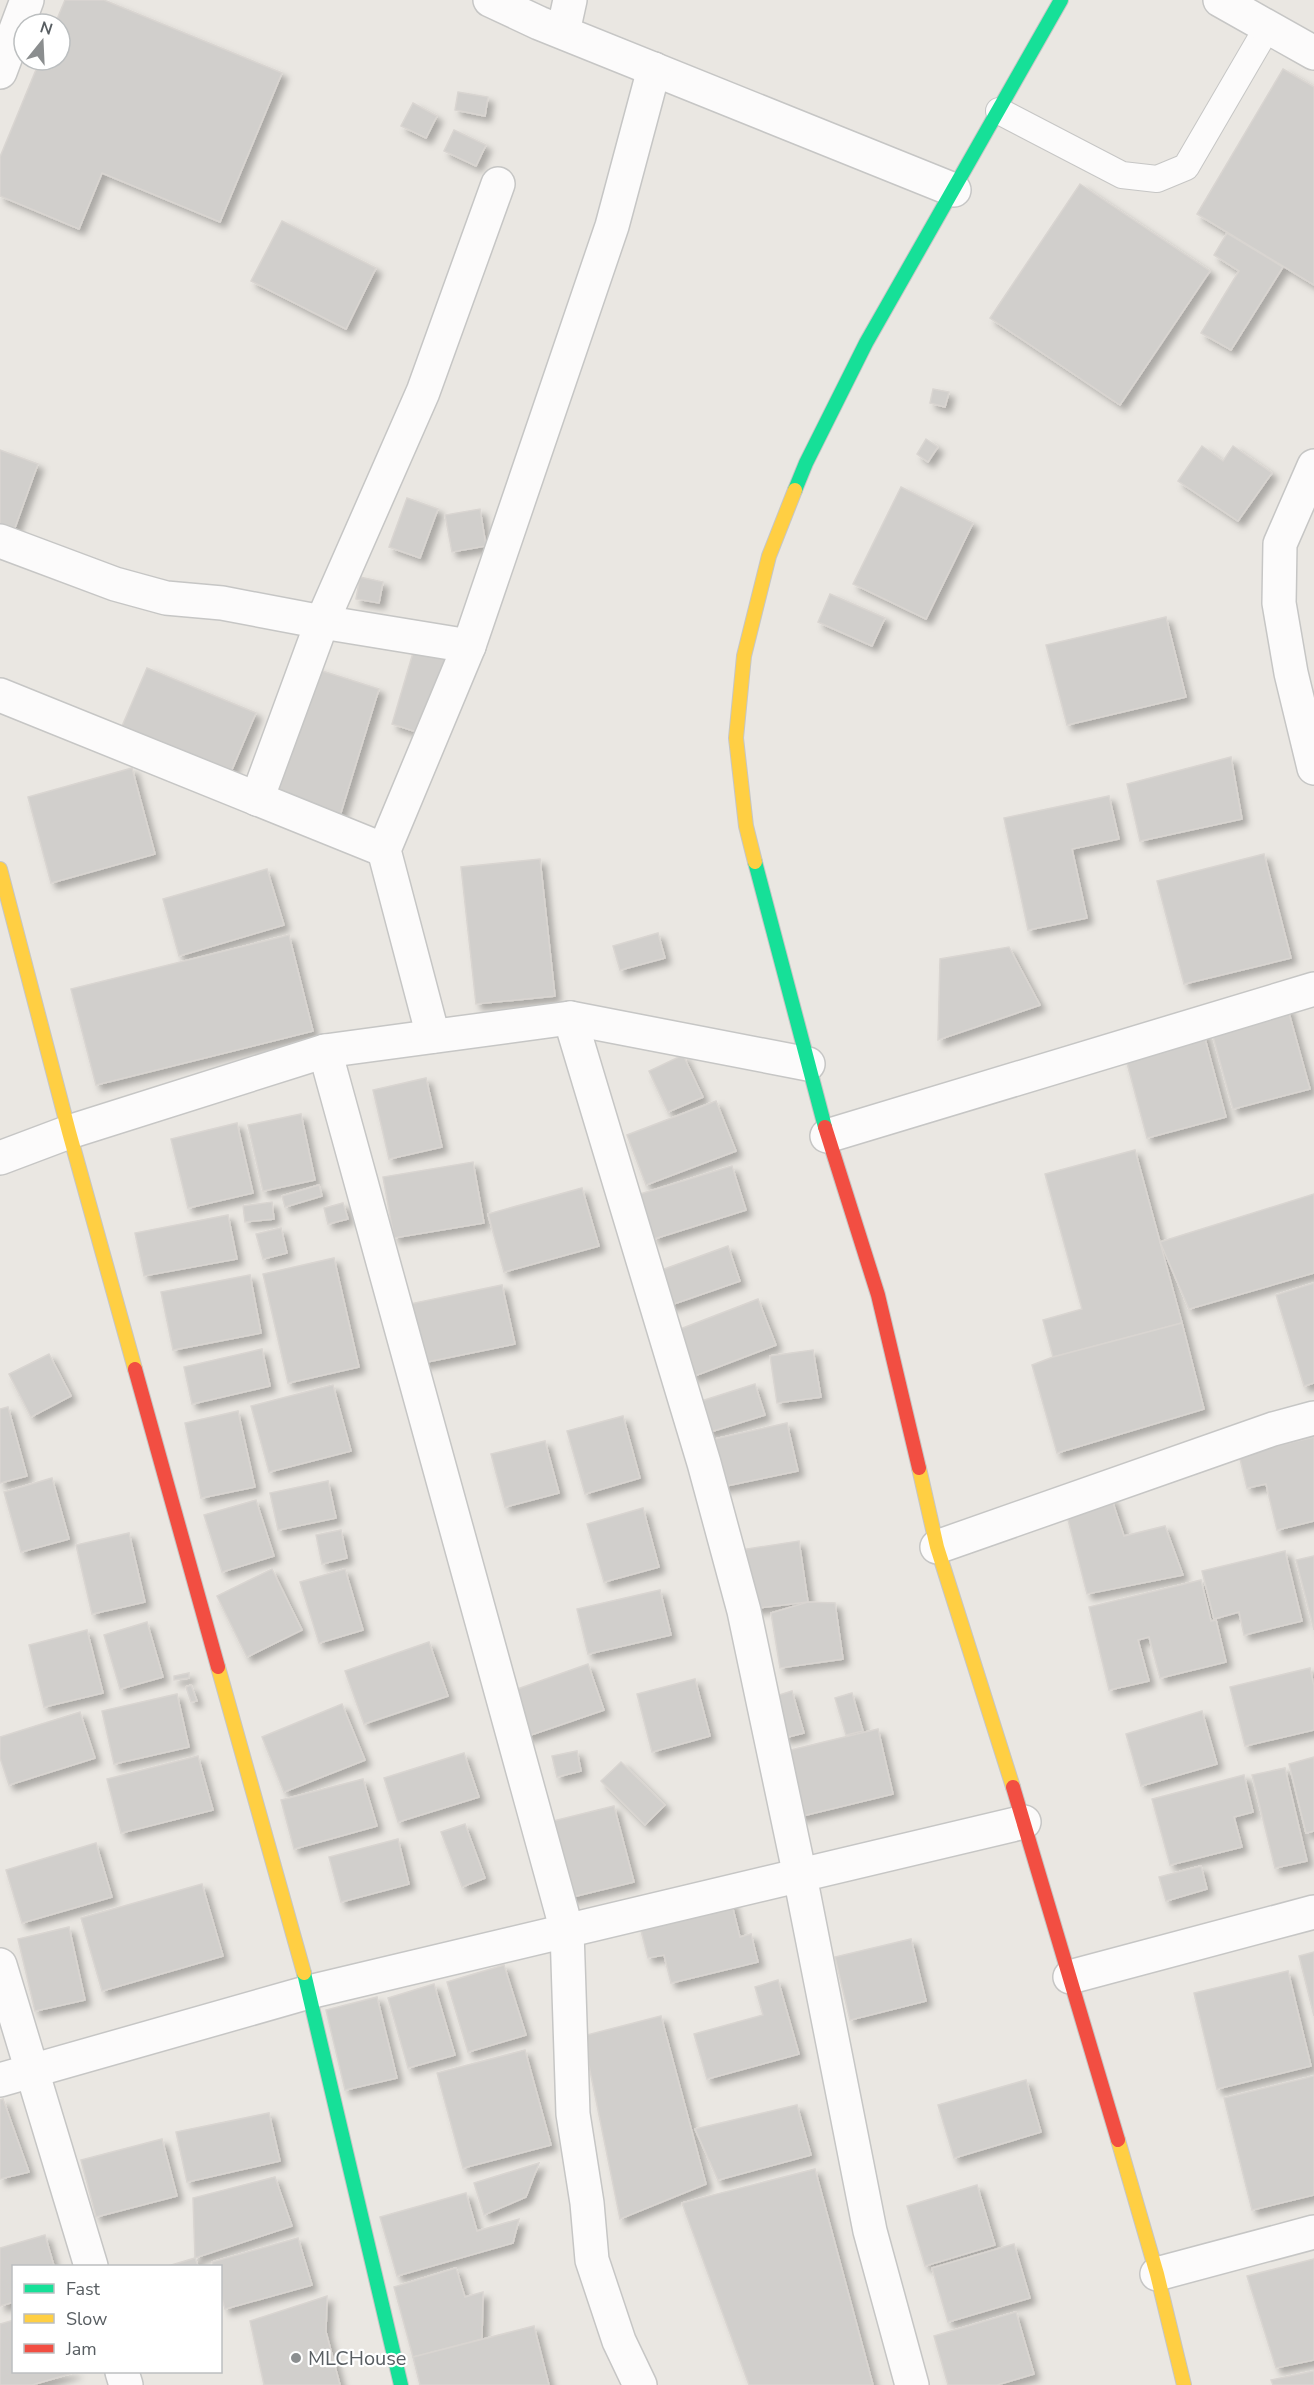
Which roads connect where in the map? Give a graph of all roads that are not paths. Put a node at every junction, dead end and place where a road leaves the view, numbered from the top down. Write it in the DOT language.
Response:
graph roads {
  1 [pos="27,0"];
  2 [pos="490,0"];
  3 [pos="570,0"];
  4 [pos="1061,0"];
  5 [pos="1220,0"];
  6 [pos="1267,28"];
  7 [pos="563,32"];
  8 [pos="1314,53"];
  9 [pos="654,69"];
  10 [pos="0,72"];
  11 [pos="999,111"];
  12 [pos="498,184"];
  13 [pos="954,190"];
  14 [pos="1314,466"];
  15 [pos="0,541"];
  16 [pos="322,622"];
  17 [pos="469,646"];
  18 [pos="1303,670"];
  19 [pos="0,695"];
  20 [pos="1314,768"];
  21 [pos="257,799"];
  22 [pos="384,850"];
  23 [pos="0,869"];
  24 [pos="1314,990"];
  25 [pos="570,1018"];
  26 [pos="433,1036"];
  27 [pos="325,1051"];
  28 [pos="808,1064"];
  29 [pos="69,1132"];
  30 [pos="827,1136"];
  31 [pos="0,1158"];
  32 [pos="1314,1418"];
  33 [pos="937,1547"];
  34 [pos="1024,1822"];
  35 [pos="800,1876"];
  36 [pos="1314,1912"];
  37 [pos="567,1931"];
  38 [pos="0,1965"];
  39 [pos="1070,1977"];
  40 [pos="309,1992"];
  41 [pos="34,2071"];
  42 [pos="0,2079"];
  43 [pos="1314,2232"];
  44 [pos="92,2265"];
  45 [pos="1157,2274"];
  46 [pos="401,2385"];
  47 [pos="640,2385"];
  48 [pos="912,2385"];
  49 [pos="1184,2385"];
  1 -- 10 [label="street"];
  2 -- 7 [label="street"];
  3 -- 7 [label="street"];
  4 -- 11 [label="street"];
  5 -- 6 [label="street"];
  6 -- 8 [label="street"];
  6 -- 11 [label="lane"];
  7 -- 9 [label="street"];
  9 -- 13 [label="street"];
  9 -- 17 [label="street"];
  11 -- 13 [label="street"];
  12 -- 16 [label="street"];
  13 -- 28 [label="street"];
  14 -- 18 [label="street"];
  15 -- 16 [label="street"];
  16 -- 17 [label="street"];
  16 -- 21 [label="street"];
  17 -- 22 [label="street"];
  18 -- 20 [label="street"];
  19 -- 21 [label="street"];
  21 -- 22 [label="street"];
  22 -- 26 [label="street"];
  23 -- 29 [label="street"];
  24 -- 30 [label="street"];
  25 -- 26 [label="street"];
  25 -- 28 [label="street"];
  25 -- 35 [label="street"];
  26 -- 27 [label="street"];
  27 -- 29 [label="street"];
  27 -- 37 [label="street"];
  28 -- 30 [label="street"];
  29 -- 31 [label="street"];
  29 -- 40 [label="street"];
  30 -- 33 [label="street"];
  32 -- 33 [label="street"];
  33 -- 34 [label="street"];
  34 -- 35 [label="street"];
  34 -- 39 [label="street"];
  35 -- 37 [label="street"];
  35 -- 48 [label="street"];
  36 -- 39 [label="street"];
  37 -- 40 [label="street"];
  37 -- 47 [label="street"];
  38 -- 41 [label="street"];
  39 -- 45 [label="street"];
  40 -- 41 [label="street"];
  40 -- 46 [label="street"];
  41 -- 42 [label="street"];
  41 -- 44 [label="street"];
  43 -- 45 [label="street"];
  45 -- 49 [label="street"];
}
